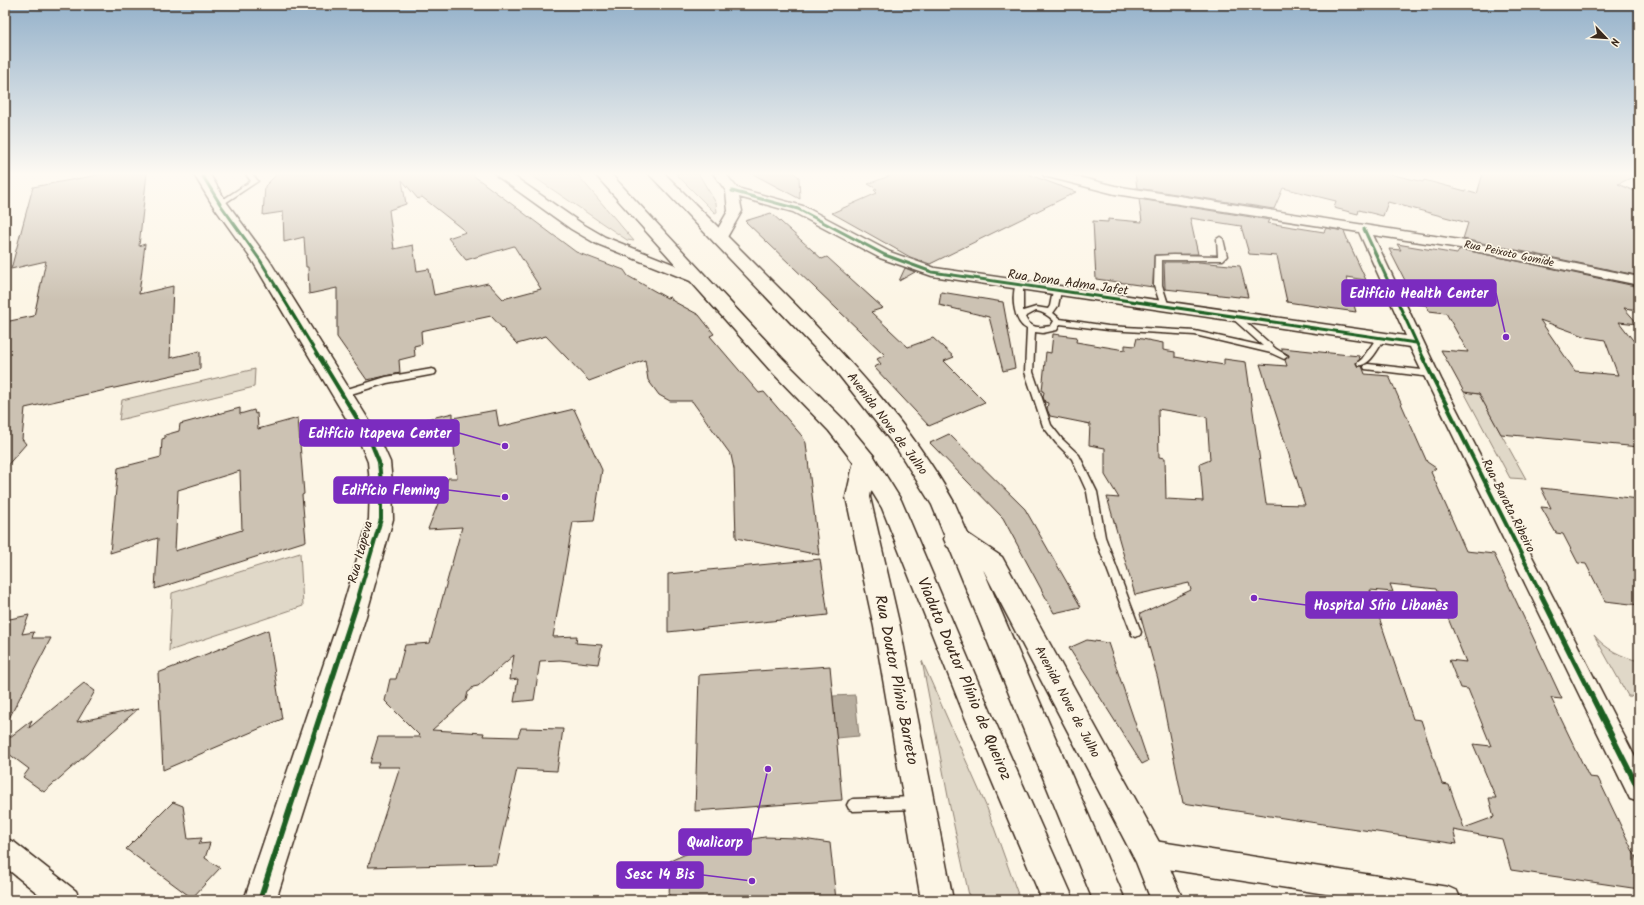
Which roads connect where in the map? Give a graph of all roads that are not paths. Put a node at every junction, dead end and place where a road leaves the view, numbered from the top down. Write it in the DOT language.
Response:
graph roads {
  1 [pos="228,215"];
  2 [pos="561,215"];
  3 [pos="640,215"];
  4 [pos="696,215"];
  5 [pos="733,215"];
  6 [pos="811,215"];
  7 [pos="1276,215"];
  8 [pos="1364,229"];
  9 [pos="719,239"];
  10 [pos="1220,239"];
  11 [pos="698,279"];
  12 [pos="1639,281"];
  13 [pos="1019,286"];
  14 [pos="1058,291"];
  15 [pos="1164,307"];
  16 [pos="1050,312"];
  17 [pos="1021,316"];
  18 [pos="1235,317"];
  19 [pos="1058,321"];
  20 [pos="1031,330"];
  21 [pos="1381,338"];
  22 [pos="1416,343"];
  23 [pos="1273,352"];
  24 [pos="1284,356"];
  25 [pos="432,372"];
  26 [pos="1431,374"];
  27 [pos="341,394"];
  28 [pos="865,461"];
  29 [pos="956,539"];
  30 [pos="1136,632"];
  31 [pos="1639,790"];
  32 [pos="919,803"];
  33 [pos="853,805"];
  34 [pos="5,851"];
  35 [pos="1148,853"];
  36 [pos="67,900"];
  37 [pos="260,900"];
  38 [pos="937,900"];
  39 [pos="1058,900"];
  40 [pos="1108,900"];
  41 [pos="1167,900"];
  42 [pos="1448,900"];
  1 -- 27 [label="main road, Rua Itapeva"];
  2 -- 11 [label="street"];
  3 -- 11 [label="main road"];
  4 -- 9 [label="main road, Avenida Nove de Julho"];
  5 -- 9 [label="street"];
  6 -- 13 [label="street, Rua Dona Adma Jafet"];
  7 -- 8 [label="street, Rua Peixoto Gomide"];
  8 -- 12 [label="street, Rua Peixoto Gomide"];
  8 -- 22 [label="street, Rua Barata Ribeiro"];
  9 -- 29 [label="main road, Avenida Nove de Julho"];
  10 -- 15 [label="lane"];
  11 -- 28 [label="main road"];
  13 -- 14 [label="street, Rua Dona Adma Jafet"];
  13 -- 17 [label="lane"];
  14 -- 15 [label="street, Rua Dona Adma Jafet"];
  14 -- 16 [label="lane"];
  15 -- 18 [label="street, Rua Dona Adma Jafet"];
  16 -- 17 [label="lane"];
  16 -- 19 [label="lane"];
  17 -- 20 [label="lane"];
  18 -- 21 [label="street, Rua Dona Adma Jafet"];
  18 -- 23 [label="lane"];
  19 -- 20 [label="lane"];
  19 -- 23 [label="lane"];
  20 -- 30 [label="lane"];
  21 -- 22 [label="street, Rua Dona Adma Jafet"];
  21 -- 26 [label="lane"];
  22 -- 26 [label="street, Rua Barata Ribeiro"];
  23 -- 24 [label="lane"];
  25 -- 27 [label="lane"];
  26 -- 31 [label="street, Rua Barata Ribeiro"];
  27 -- 37 [label="main road, Rua Itapeva"];
  28 -- 32 [label="main road, Rua Doutor Plínio Barreto"];
  28 -- 39 [label="main road, Viaduto Doutor Plínio de Queiroz"];
  29 -- 35 [label="main road, Avenida Nove de Julho"];
  29 -- 40 [label="main road"];
  32 -- 33 [label="lane"];
  32 -- 38 [label="main road, Rua Doutor Plínio Barreto"];
  34 -- 36 [label="street"];
  35 -- 41 [label="main road, Avenida Nove de Julho"];
  35 -- 42 [label="street"];
}
